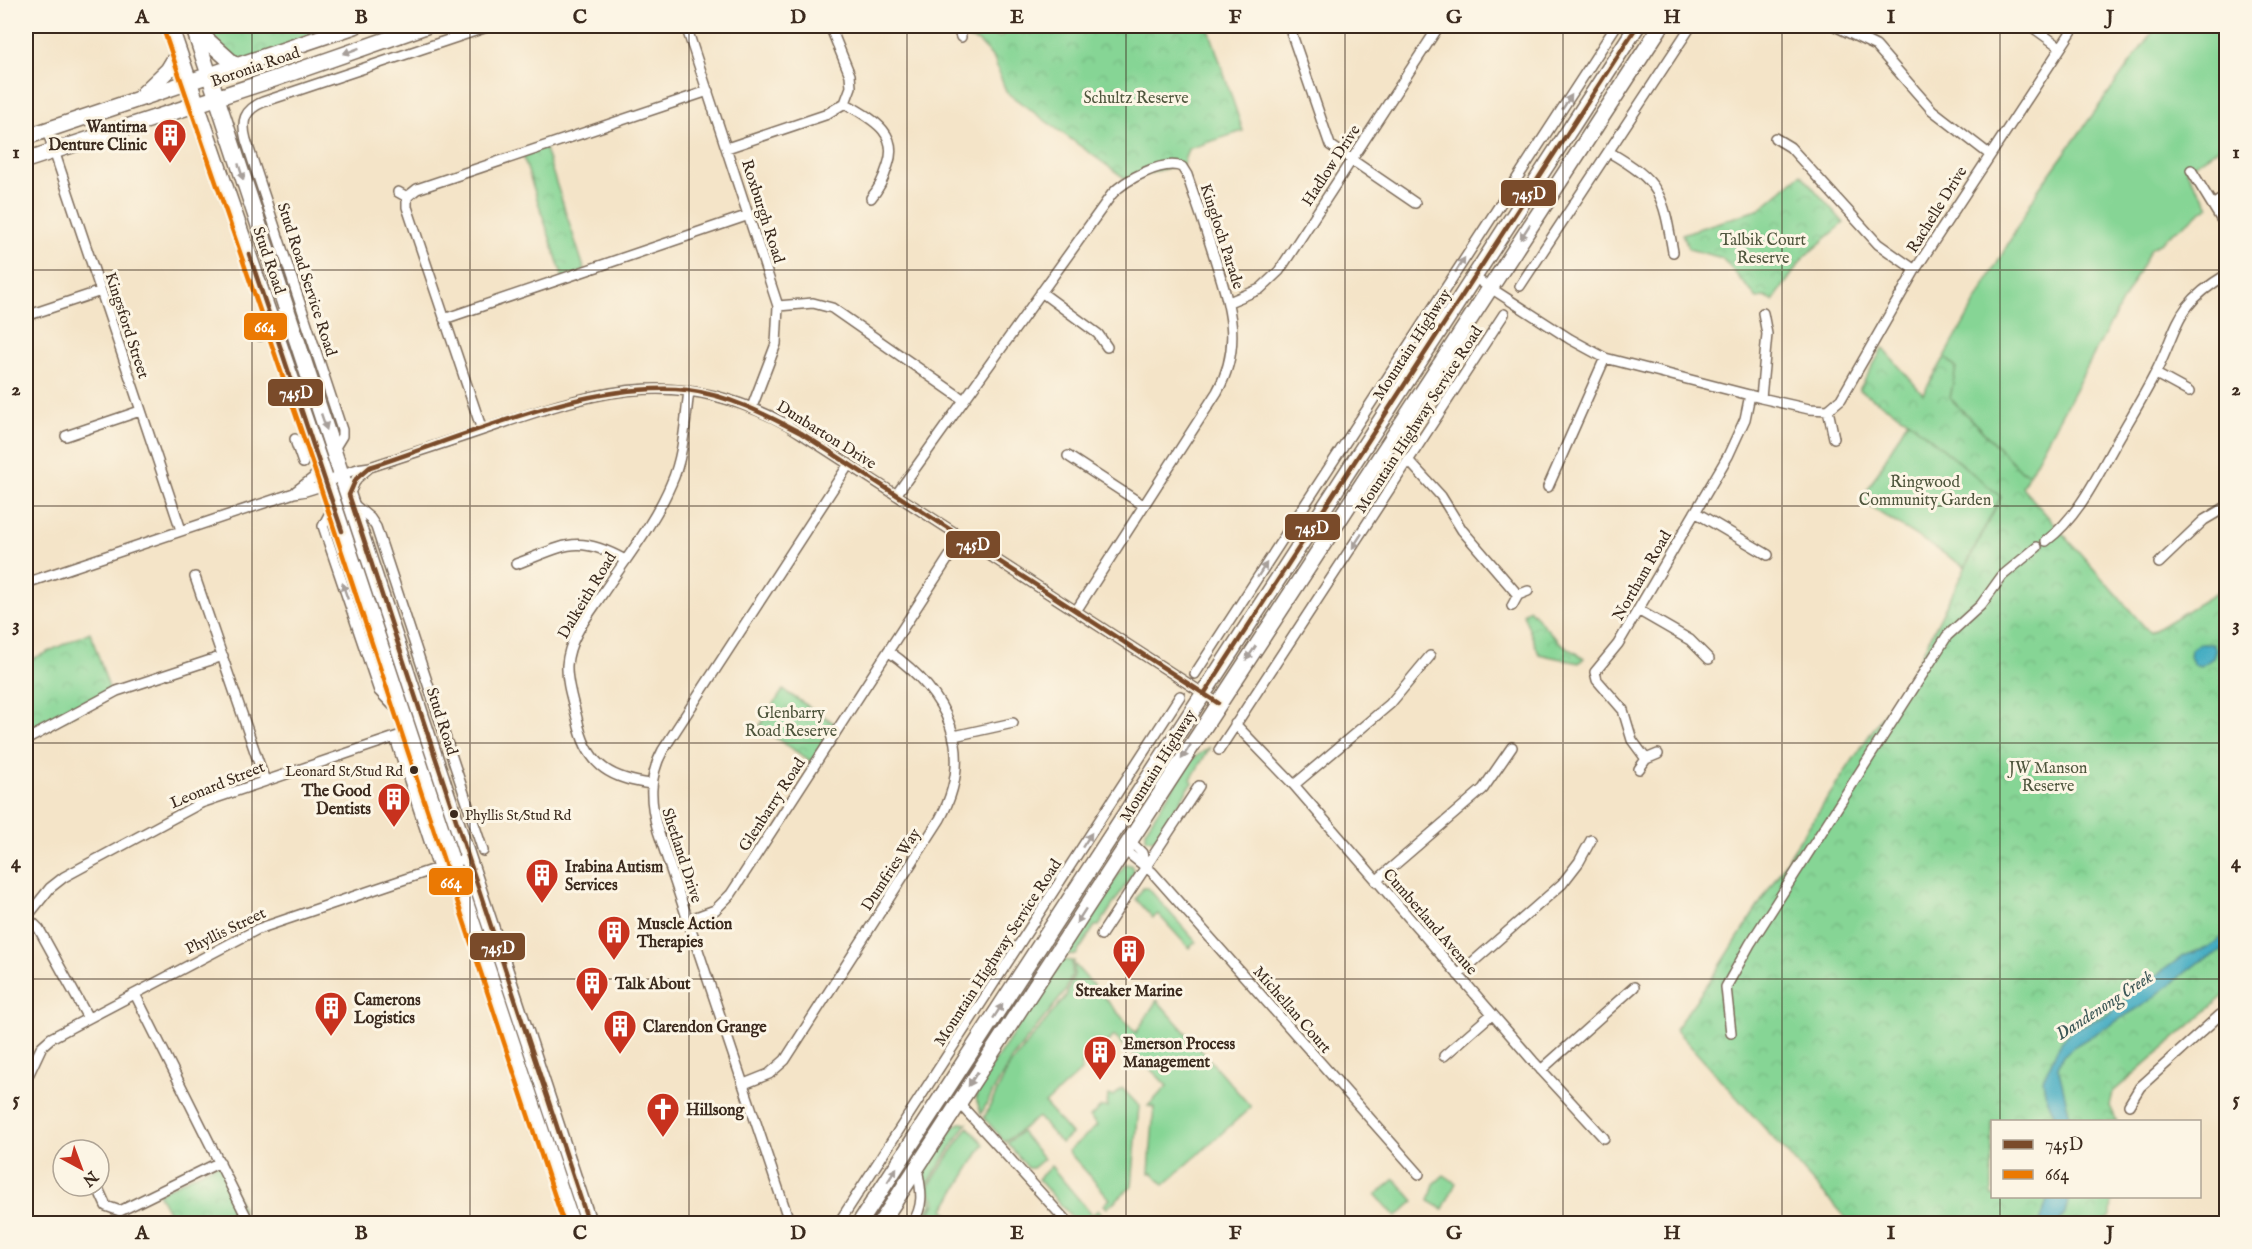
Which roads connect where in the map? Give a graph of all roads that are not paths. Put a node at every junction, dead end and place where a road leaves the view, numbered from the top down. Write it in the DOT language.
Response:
graph roads {
  1 [pos="170,26"];
  2 [pos="355,26"];
  3 [pos="426,26"];
  4 [pos="490,26"];
  5 [pos="686,26"];
  6 [pos="830,26"];
  7 [pos="957,26"];
  8 [pos="1289,26"];
  9 [pos="1439,26"];
  10 [pos="1616,26"];
  11 [pos="1637,26"];
  12 [pos="1661,26"];
  13 [pos="1691,26"];
  14 [pos="1835,26"];
  15 [pos="2031,26"];
  16 [pos="2075,26"];
  17 [pos="193,27"];
  18 [pos="962,37"];
  19 [pos="2060,47"];
  20 [pos="179,52"];
  21 [pos="1611,65"];
  22 [pos="236,66"];
  23 [pos="209,75"];
  24 [pos="1628,76"];
  25 [pos="188,82"];
  26 [pos="1597,87"];
  27 [pos="708,91"];
  28 [pos="1613,97"];
  29 [pos="216,99"];
  30 [pos="136,100"];
  31 [pos="845,103"];
  32 [pos="196,105"];
  33 [pos="46,130"];
  34 [pos="26,137"];
  35 [pos="229,137"];
  36 [pos="1775,138"];
  37 [pos="727,148"];
  38 [pos="54,151"];
  39 [pos="250,152"];
  40 [pos="1609,152"];
  41 [pos="1989,154"];
  42 [pos="26,160"];
  43 [pos="1351,161"];
  44 [pos="2191,170"];
  45 [pos="398,192"];
  46 [pos="2226,196"];
  47 [pos="407,197"];
  48 [pos="871,198"];
  49 [pos="1414,203"];
  50 [pos="2213,205"];
  51 [pos="749,215"];
  52 [pos="2226,227"];
  53 [pos="1673,252"];
  54 [pos="1915,270"];
  55 [pos="2226,275"];
  56 [pos="1475,278"];
  57 [pos="1520,286"];
  58 [pos="1489,287"];
  59 [pos="100,291"];
  60 [pos="1041,292"];
  61 [pos="1229,302"];
  62 [pos="778,306"];
  63 [pos="1504,314"];
  64 [pos="1762,314"];
  65 [pos="26,316"];
  66 [pos="444,319"];
  67 [pos="271,320"];
  68 [pos="260,336"];
  69 [pos="1107,347"];
  70 [pos="1605,358"];
  71 [pos="2156,374"];
  72 [pos="689,391"];
  73 [pos="2189,392"];
  74 [pos="1750,395"];
  75 [pos="1761,398"];
  76 [pos="964,400"];
  77 [pos="752,407"];
  78 [pos="1828,410"];
  79 [pos="140,411"];
  80 [pos="482,430"];
  81 [pos="66,436"];
  82 [pos="1834,438"];
  83 [pos="333,449"];
  84 [pos="1068,456"];
  85 [pos="1408,460"];
  86 [pos="303,463"];
  87 [pos="320,464"];
  88 [pos="849,464"];
  89 [pos="370,467"];
  90 [pos="342,474"];
  91 [pos="327,485"];
  92 [pos="1548,487"];
  93 [pos="294,493"];
  94 [pos="896,495"];
  95 [pos="350,499"];
  96 [pos="1143,505"];
  97 [pos="2226,507"];
  98 [pos="1695,512"];
  99 [pos="181,530"];
  100 [pos="962,537"];
  101 [pos="2044,539"];
  102 [pos="2037,547"];
  103 [pos="1768,555"];
  104 [pos="625,560"];
  105 [pos="2159,563"];
  106 [pos="516,564"];
  107 [pos="195,577"];
  108 [pos="26,583"];
  109 [pos="1528,591"];
  110 [pos="1518,595"];
  111 [pos="1289,596"];
  112 [pos="1263,603"];
  113 [pos="1512,606"];
  114 [pos="1638,610"];
  115 [pos="1076,611"];
  116 [pos="1230,619"];
  117 [pos="1235,646"];
  118 [pos="888,651"];
  119 [pos="223,656"];
  120 [pos="1430,656"];
  121 [pos="1709,659"];
  122 [pos="1195,674"];
  123 [pos="1204,694"];
  124 [pos="1180,696"];
  125 [pos="1218,703"];
  126 [pos="1013,723"];
  127 [pos="1235,724"];
  128 [pos="410,732"];
  129 [pos="954,736"];
  130 [pos="395,738"];
  131 [pos="26,740"];
  132 [pos="1512,747"];
  133 [pos="1219,750"];
  134 [pos="1658,754"];
  135 [pos="1646,759"];
  136 [pos="1639,769"];
  137 [pos="265,781"];
  138 [pos="651,784"];
  139 [pos="1294,785"];
  140 [pos="1199,786"];
  141 [pos="1112,835"];
  142 [pos="478,837"];
  143 [pos="1591,840"];
  144 [pos="1127,845"];
  145 [pos="473,854"];
  146 [pos="453,863"];
  147 [pos="1145,864"];
  148 [pos="438,868"];
  149 [pos="1376,881"];
  150 [pos="26,918"];
  151 [pos="688,920"];
  152 [pos="490,923"];
  153 [pos="474,928"];
  154 [pos="1101,935"];
  155 [pos="505,969"];
  156 [pos="489,975"];
  157 [pos="1458,975"];
  158 [pos="1634,987"];
  159 [pos="135,994"];
  160 [pos="1492,1014"];
  161 [pos="2226,1014"];
  162 [pos="88,1018"];
  163 [pos="1731,1033"];
  164 [pos="1444,1056"];
  165 [pos="1541,1070"];
  166 [pos="26,1080"];
  167 [pos="744,1084"];
  168 [pos="944,1093"];
  169 [pos="958,1102"];
  170 [pos="2129,1105"];
  171 [pos="1604,1138"];
  172 [pos="220,1162"];
  173 [pos="917,1166"];
  174 [pos="571,1169"];
  175 [pos="1419,1174"];
  176 [pos="102,1198"];
  177 [pos="2226,1220"];
  178 [pos="250,1224"];
  179 [pos="573,1224"];
  180 [pos="589,1224"];
  181 [pos="790,1224"];
  182 [pos="838,1224"];
  183 [pos="859,1224"];
  184 [pos="880,1224"];
  185 [pos="912,1224"];
  186 [pos="1069,1224"];
  187 [pos="2222,1224"];
  1 -- 20 [label="main road, Stud Road"];
  2 -- 22 [label="main road, Boronia Road"];
  3 -- 29 [label="main road, Boronia Road, one-way"];
  4 -- 39 [label="street, Stud Road Service Road"];
  5 -- 27 [label="street, Roxburgh Road"];
  6 -- 31 [label="street"];
  7 -- 18 [label="street"];
  8 -- 43 [label="street"];
  9 -- 43 [label="street, Hadlow Drive"];
  116 -- 10 [label="street, Mountain Highway, one-way"];
  11 -- 21 [label="main road, Mountain Highway"];
  12 -- 24 [label="main road, Mountain Highway"];
  13 -- 40 [label="street"];
  14 -- 41 [label="street"];
  15 -- 19 [label="street"];
  16 -- 19 [label="street, Rachelle Drive"];
  17 -- 22 [label="main road"];
  17 -- 23 [label="main road, Stud Road"];
  19 -- 41 [label="street, Rachelle Drive"];
  20 -- 25 [label="main road, Stud Road"];
  20 -- 30 [label="main road"];
  21 -- 24 [label="main road"];
  21 -- 26 [label="main road, Mountain Highway"];
  22 -- 23 [label="main road, Boronia Road"];
  23 -- 25 [label="main road, Boronia Road"];
  23 -- 29 [label="main road, Stud Road"];
  24 -- 28 [label="main road, Mountain Highway"];
  25 -- 30 [label="main road, Boronia Road"];
  25 -- 32 [label="main road, Stud Road"];
  26 -- 28 [label="main road"];
  26 -- 56 [label="main road, Mountain Highway"];
  27 -- 37 [label="street, Roxburgh Road"];
  27 -- 47 [label="street"];
  28 -- 58 [label="main road, Mountain Highway, one-way"];
  29 -- 32 [label="main road, Boronia Road"];
  29 -- 35 [label="main road, Stud Road"];
  30 -- 33 [label="main road, Boronia Road"];
  31 -- 37 [label="street"];
  31 -- 48 [label="street"];
  32 -- 38 [label="main road, Boronia Road"];
  32 -- 67 [label="main road, Stud Road"];
  33 -- 34 [label="main road, Boronia Road"];
  33 -- 38 [label="street, Kingsford Street"];
  35 -- 39 [label="street"];
  35 -- 83 [label="main road, Stud Road, one-way"];
  36 -- 54 [label="street"];
  37 -- 51 [label="street, Roxburgh Road"];
  38 -- 42 [label="main road, Boronia Road"];
  38 -- 59 [label="street, Kingsford Street"];
  39 -- 83 [label="street, Stud Road Service Road"];
  40 -- 53 [label="street"];
  40 -- 57 [label="street"];
  41 -- 54 [label="street, Rachelle Drive"];
  43 -- 49 [label="street"];
  43 -- 61 [label="street, Hadlow Drive"];
  44 -- 50 [label="street"];
  45 -- 47 [label="street"];
  46 -- 50 [label="street"];
  47 -- 66 [label="street"];
  50 -- 52 [label="street"];
  51 -- 62 [label="street, Roxburgh Road"];
  51 -- 66 [label="street"];
  54 -- 78 [label="street, Rachelle Drive"];
  55 -- 71 [label="street"];
  56 -- 58 [label="street"];
  56 -- 112 [label="main road, Mountain Highway"];
  58 -- 70 [label="street"];
  58 -- 111 [label="main road, Mountain Highway"];
  59 -- 65 [label="street"];
  59 -- 79 [label="street, Kingsford Street"];
  60 -- 61 [label="street, Kingloch Parade"];
  60 -- 69 [label="street"];
  60 -- 76 [label="street, Kingloch Parade"];
  61 -- 96 [label="street, Kingloch Parade"];
  62 -- 76 [label="street"];
  62 -- 77 [label="street, Roxburgh Road"];
  63 -- 85 [label="street, Mountain Highway Service Road"];
  64 -- 75 [label="street"];
  66 -- 80 [label="street"];
  67 -- 68 [label="street"];
  67 -- 87 [label="main road, Stud Road"];
  70 -- 74 [label="street"];
  70 -- 92 [label="street"];
  71 -- 73 [label="street"];
  71 -- 101 [label="street"];
  72 -- 77 [label="street, Dunbarton Drive"];
  72 -- 80 [label="street, Dunbarton Drive"];
  72 -- 104 [label="street, Dalkeith Road"];
  74 -- 75 [label="street"];
  74 -- 98 [label="street, Northam Road"];
  75 -- 78 [label="street"];
  76 -- 94 [label="street, Kingloch Parade"];
  77 -- 88 [label="street, Dunbarton Drive"];
  78 -- 82 [label="street"];
  79 -- 81 [label="street"];
  79 -- 99 [label="street, Kingsford Street"];
  80 -- 89 [label="street, Dunbarton Drive"];
  83 -- 90 [label="main road, Stud Road"];
  84 -- 96 [label="street"];
  85 -- 110 [label="street"];
  85 -- 127 [label="street, Mountain Highway Service Road, one-way"];
  86 -- 87 [label="street"];
  87 -- 91 [label="main road, Stud Road"];
  87 -- 93 [label="street"];
  88 -- 94 [label="street, Dunbarton Drive"];
  88 -- 138 [label="street, Shetland Drive"];
  89 -- 90 [label="street, Dunbarton Drive"];
  89 -- 95 [label="street"];
  90 -- 91 [label="street, Dunbarton Drive"];
  90 -- 95 [label="main road, Stud Road"];
  91 -- 93 [label="street"];
  128 -- 91 [label="main road, Stud Road, one-way"];
  93 -- 99 [label="street"];
  94 -- 100 [label="street, Dunbarton Drive"];
  95 -- 142 [label="street"];
  95 -- 145 [label="main road, Stud Road"];
  96 -- 115 [label="street, Kingloch Parade"];
  97 -- 105 [label="street"];
  98 -- 103 [label="street"];
  98 -- 114 [label="street, Northam Road"];
  99 -- 108 [label="street"];
  100 -- 115 [label="street, Dunbarton Drive"];
  100 -- 118 [label="street, Glenbarry Road"];
  102 -- 163 [label="street"];
  104 -- 106 [label="street"];
  104 -- 138 [label="street, Dalkeith Road"];
  107 -- 119 [label="street"];
  109 -- 110 [label="street"];
  110 -- 113 [label="street"];
  111 -- 112 [label="main road"];
  111 -- 125 [label="main road, Mountain Highway, one-way"];
  112 -- 117 [label="main road, Mountain Highway"];
  114 -- 121 [label="street"];
  114 -- 135 [label="street, Northam Road"];
  115 -- 123 [label="street, Dunbarton Drive"];
  116 -- 117 [label="street"];
  116 -- 122 [label="street"];
  117 -- 123 [label="main road, Mountain Highway"];
  118 -- 129 [label="street, Dumfries Way"];
  118 -- 151 [label="street, Glenbarry Road"];
  119 -- 131 [label="street"];
  119 -- 137 [label="street"];
  120 -- 139 [label="street"];
  123 -- 125 [label="street, Dunbarton Drive"];
  123 -- 141 [label="main road, Mountain Highway"];
  182 -- 124 [label="street, Mountain Highway Service Road, one-way"];
  125 -- 144 [label="main road, Mountain Highway, one-way"];
  126 -- 129 [label="street"];
  127 -- 133 [label="street, Mountain Highway Service Road"];
  127 -- 139 [label="street, Cumberland Avenue"];
  128 -- 130 [label="street, Leonard Street"];
  128 -- 146 [label="main road, Stud Road"];
  129 -- 167 [label="street, Dumfries Way"];
  130 -- 137 [label="street, Leonard Street"];
  130 -- 148 [label="street"];
  132 -- 149 [label="street"];
  134 -- 135 [label="street"];
  135 -- 136 [label="street"];
  137 -- 150 [label="street, Leonard Street"];
  138 -- 151 [label="street, Shetland Drive"];
  139 -- 149 [label="street, Cumberland Avenue"];
  140 -- 147 [label="street"];
  141 -- 144 [label="main road"];
  168 -- 141 [label="main road, Mountain Highway, one-way"];
  142 -- 145 [label="street"];
  142 -- 145 [label="street"];
  143 -- 157 [label="street"];
  144 -- 147 [label="street, Michellan Court"];
  144 -- 169 [label="main road, Mountain Highway, one-way"];
  145 -- 146 [label="street, Phyllis Street"];
  145 -- 152 [label="main road, Stud Road"];
  146 -- 148 [label="street, Phyllis Street"];
  146 -- 153 [label="main road, Stud Road"];
  147 -- 154 [label="street"];
  147 -- 175 [label="street, Michellan Court"];
  148 -- 159 [label="street, Phyllis Street"];
  149 -- 157 [label="street, Cumberland Avenue"];
  150 -- 162 [label="street"];
  151 -- 167 [label="street, Shetland Drive"];
  152 -- 153 [label="main road"];
  152 -- 155 [label="main road, Stud Road"];
  153 -- 156 [label="main road, Stud Road"];
  155 -- 156 [label="main road"];
  155 -- 174 [label="main road, Stud Road"];
  156 -- 179 [label="main road, Stud Road"];
  157 -- 160 [label="street, Cumberland Avenue"];
  158 -- 165 [label="street"];
  159 -- 162 [label="street, Phyllis Street"];
  159 -- 172 [label="street"];
  160 -- 164 [label="street"];
  160 -- 165 [label="street, Cumberland Avenue"];
  161 -- 170 [label="street"];
  162 -- 166 [label="street, Phyllis Street"];
  165 -- 171 [label="street, Cumberland Avenue"];
  167 -- 181 [label="street, Shetland Drive"];
  168 -- 169 [label="main road"];
  183 -- 168 [label="main road, Mountain Highway, one-way"];
  169 -- 173 [label="main road, Mountain Highway"];
  169 -- 186 [label="street"];
  172 -- 176 [label="street"];
  172 -- 178 [label="street"];
  173 -- 184 [label="main road, Mountain Highway"];
  173 -- 185 [label="street"];
  174 -- 179 [label="main road"];
  174 -- 180 [label="main road, Stud Road"];
  177 -- 187 [label="street"];
}
